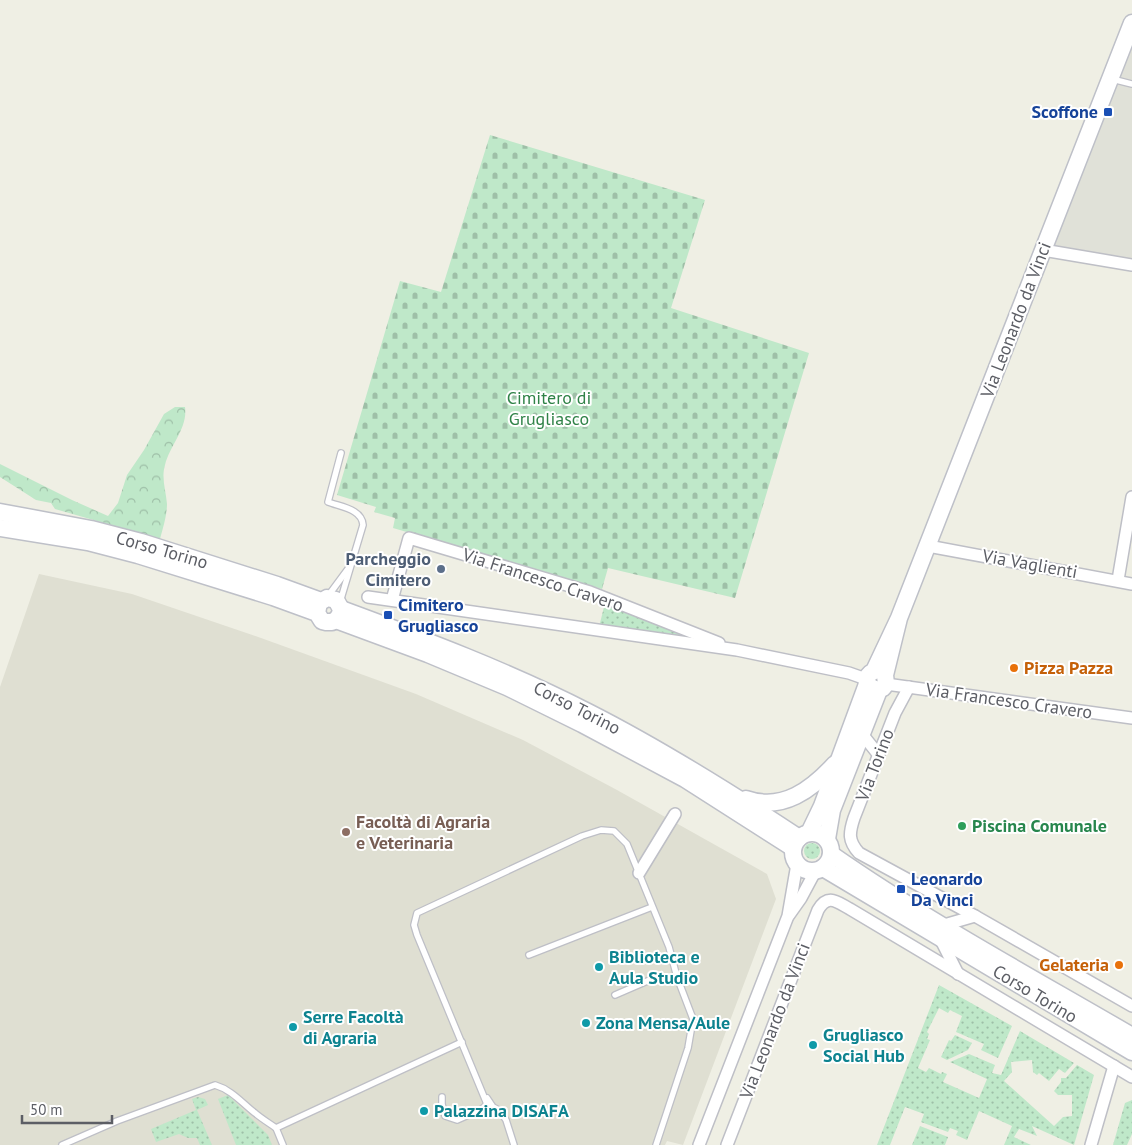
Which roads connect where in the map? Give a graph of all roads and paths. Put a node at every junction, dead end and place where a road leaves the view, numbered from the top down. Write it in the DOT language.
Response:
graph roads {
  1 [pos="1132,23"];
  2 [pos="1110,79"];
  3 [pos="1132,84"];
  4 [pos="1043,250"];
  5 [pos="1132,265"];
  6 [pos="341,453"];
  7 [pos="1132,497"];
  8 [pos="0,512"];
  9 [pos="0,528"];
  10 [pos="928,546"];
  11 [pos="351,566"];
  12 [pos="1118,580"];
  13 [pos="1132,584"];
  14 [pos="368,597"];
  15 [pos="392,600"];
  16 [pos="330,608"];
  17 [pos="737,650"];
  18 [pos="876,680"];
  19 [pos="909,687"];
  20 [pos="1132,718"];
  21 [pos="862,734"];
  22 [pos="878,754"];
  23 [pos="839,759"];
  24 [pos="728,792"];
  25 [pos="674,814"];
  26 [pos="800,845"];
  27 [pos="852,845"];
  28 [pos="824,858"];
  29 [pos="639,874"];
  30 [pos="827,900"];
  31 [pos="652,907"];
  32 [pos="788,916"];
  33 [pos="975,916"];
  34 [pos="941,931"];
  35 [pos="529,955"];
  36 [pos="958,974"];
  37 [pos="677,977"];
  38 [pos="614,995"];
  39 [pos="1132,1006"];
  40 [pos="1132,1036"];
  41 [pos="462,1042"];
  42 [pos="1132,1052"];
  43 [pos="1114,1066"];
  44 [pos="1132,1077"];
  45 [pos="483,1092"];
  46 [pos="442,1097"];
  47 [pos="276,1128"];
  48 [pos="62,1145"];
  49 [pos="283,1145"];
  50 [pos="514,1145"];
  51 [pos="656,1145"];
  52 [pos="699,1145"];
  53 [pos="727,1145"];
  54 [pos="1091,1145"];
  1 -- 2 [label="street, Via Leonardo da Vinci"];
  2 -- 3 [label="lane"];
  2 -- 4 [label="street, Via Leonardo da Vinci"];
  4 -- 5 [label="street"];
  4 -- 10 [label="street, Via Leonardo da Vinci"];
  6 -- 11 [label="lane"];
  7 -- 12 [label="street"];
  8 -- 16 [label="street, Corso Torino"];
  9 -- 16 [label="street, Corso Torino"];
  10 -- 12 [label="street, Via Vaglienti"];
  10 -- 18 [label="street, Via Leonardo da Vinci"];
  11 -- 16 [label="lane"];
  11 -- 16 [label="lane"];
  12 -- 13 [label="street, Via Vaglienti"];
  14 -- 15 [label="street, Via Francesco Cravero"];
  15 -- 17 [label="street, Via Francesco Cravero"];
  15 -- 17 [label="street, Via Francesco Cravero"];
  16 -- 24 [label="street, Corso Torino"];
  16 -- 26 [label="street, Corso Torino"];
  17 -- 18 [label="street, Via Francesco Cravero"];
  18 -- 19 [label="street, Via Francesco Cravero"];
  18 -- 21 [label="street, Via Leonardo da Vinci"];
  18 -- 23 [label="street, Via Leonardo da Vinci"];
  19 -- 20 [label="street, Via Francesco Cravero"];
  19 -- 22 [label="street, Via Torino"];
  21 -- 22 [label="street"];
  21 -- 28 [label="street, Via Leonardo da Vinci"];
  22 -- 27 [label="street, Via Torino"];
  23 -- 24 [label="street"];
  23 -- 26 [label="street, Via Leonardo da Vinci"];
  24 -- 26 [label="street, Corso Torino"];
  25 -- 29 [label="street"];
  26 -- 28 [label="street, Corso Torino"];
  26 -- 28 [label="street, Corso Torino"];
  26 -- 32 [label="street, Via Leonardo da Vinci"];
  27 -- 33 [label="street, Corso Torino"];
  28 -- 32 [label="street, Via Leonardo da Vinci"];
  28 -- 34 [label="street, Corso Torino"];
  29 -- 31 [label="lane"];
  29 -- 41 [label="lane"];
  30 -- 36 [label="street, Corso Torino"];
  30 -- 53 [label="street, Via Leonardo da Vinci"];
  31 -- 35 [label="lane"];
  31 -- 37 [label="lane"];
  32 -- 52 [label="street, Via Leonardo da Vinci"];
  33 -- 34 [label="street"];
  33 -- 39 [label="street, Corso Torino"];
  34 -- 36 [label="street"];
  34 -- 40 [label="street, Corso Torino"];
  34 -- 42 [label="street, Corso Torino"];
  36 -- 43 [label="street, Corso Torino"];
  37 -- 38 [label="lane"];
  37 -- 51 [label="lane"];
  41 -- 45 [label="lane"];
  41 -- 47 [label="lane"];
  43 -- 44 [label="street, Corso Torino"];
  43 -- 54 [label="street"];
  45 -- 46 [label="lane"];
  45 -- 50 [label="lane"];
  47 -- 48 [label="lane"];
  47 -- 49 [label="lane"];
}
